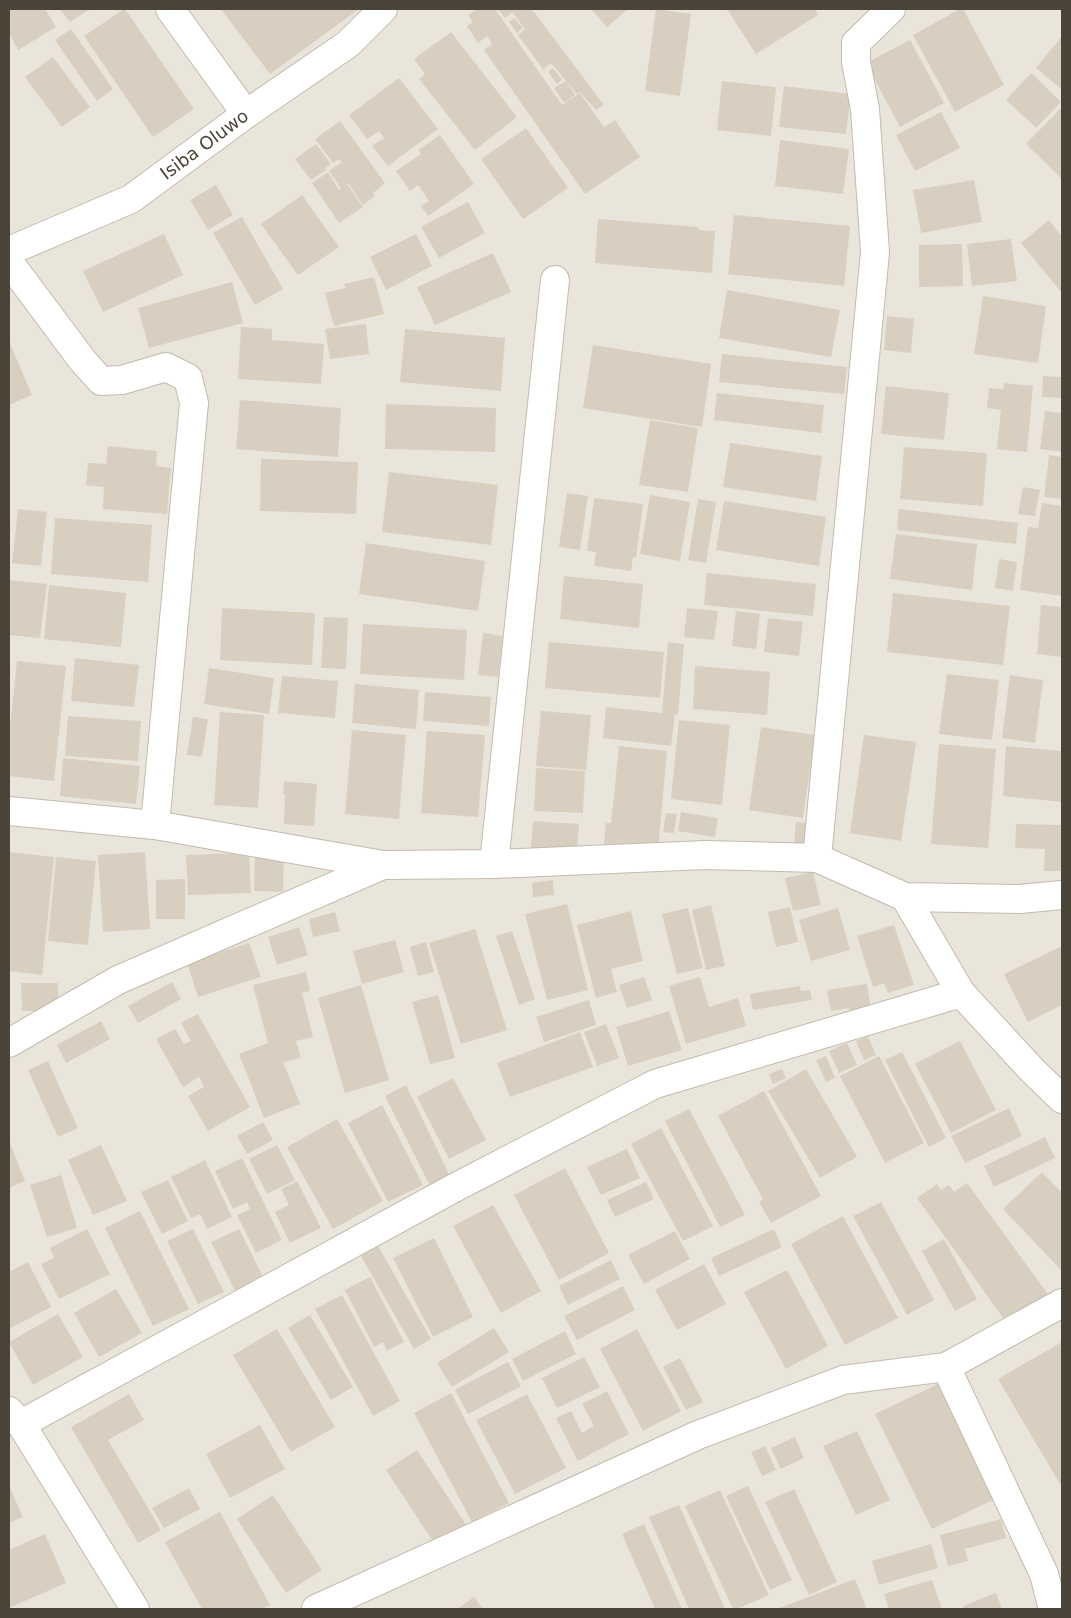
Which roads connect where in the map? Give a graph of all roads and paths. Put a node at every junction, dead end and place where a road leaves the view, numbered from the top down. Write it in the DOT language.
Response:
graph roads {
  1 [pos="170,9"];
  2 [pos="383,9"];
  3 [pos="892,9"];
  4 [pos="246,114"];
  5 [pos="9,251"];
  6 [pos="9,262"];
  7 [pos="555,280"];
  8 [pos="9,811"];
  9 [pos="155,825"];
  10 [pos="817,858"];
  11 [pos="382,864"];
  12 [pos="494,864"];
  13 [pos="1062,895"];
  14 [pos="905,897"];
  15 [pos="961,992"];
  16 [pos="9,1042"];
  17 [pos="1062,1099"];
  18 [pos="1062,1303"];
  19 [pos="946,1367"];
  20 [pos="15,1417"];
  21 [pos="134,1609"];
  22 [pos="316,1609"];
  23 [pos="1053,1609"];
  1 -- 4 [label="street"];
  2 -- 4 [label="street, Isiba Oluwo"];
  3 -- 10 [label="street"];
  4 -- 5 [label="street, Isiba Oluwo"];
  6 -- 9 [label="street"];
  7 -- 12 [label="street"];
  8 -- 9 [label="street"];
  9 -- 11 [label="street"];
  10 -- 12 [label="street"];
  10 -- 14 [label="street"];
  11 -- 12 [label="street"];
  11 -- 16 [label="street"];
  13 -- 14 [label="street"];
  14 -- 15 [label="street"];
  15 -- 17 [label="street"];
  15 -- 20 [label="street"];
  18 -- 19 [label="street"];
  19 -- 22 [label="street"];
  19 -- 23 [label="street"];
  20 -- 21 [label="street"];
}
